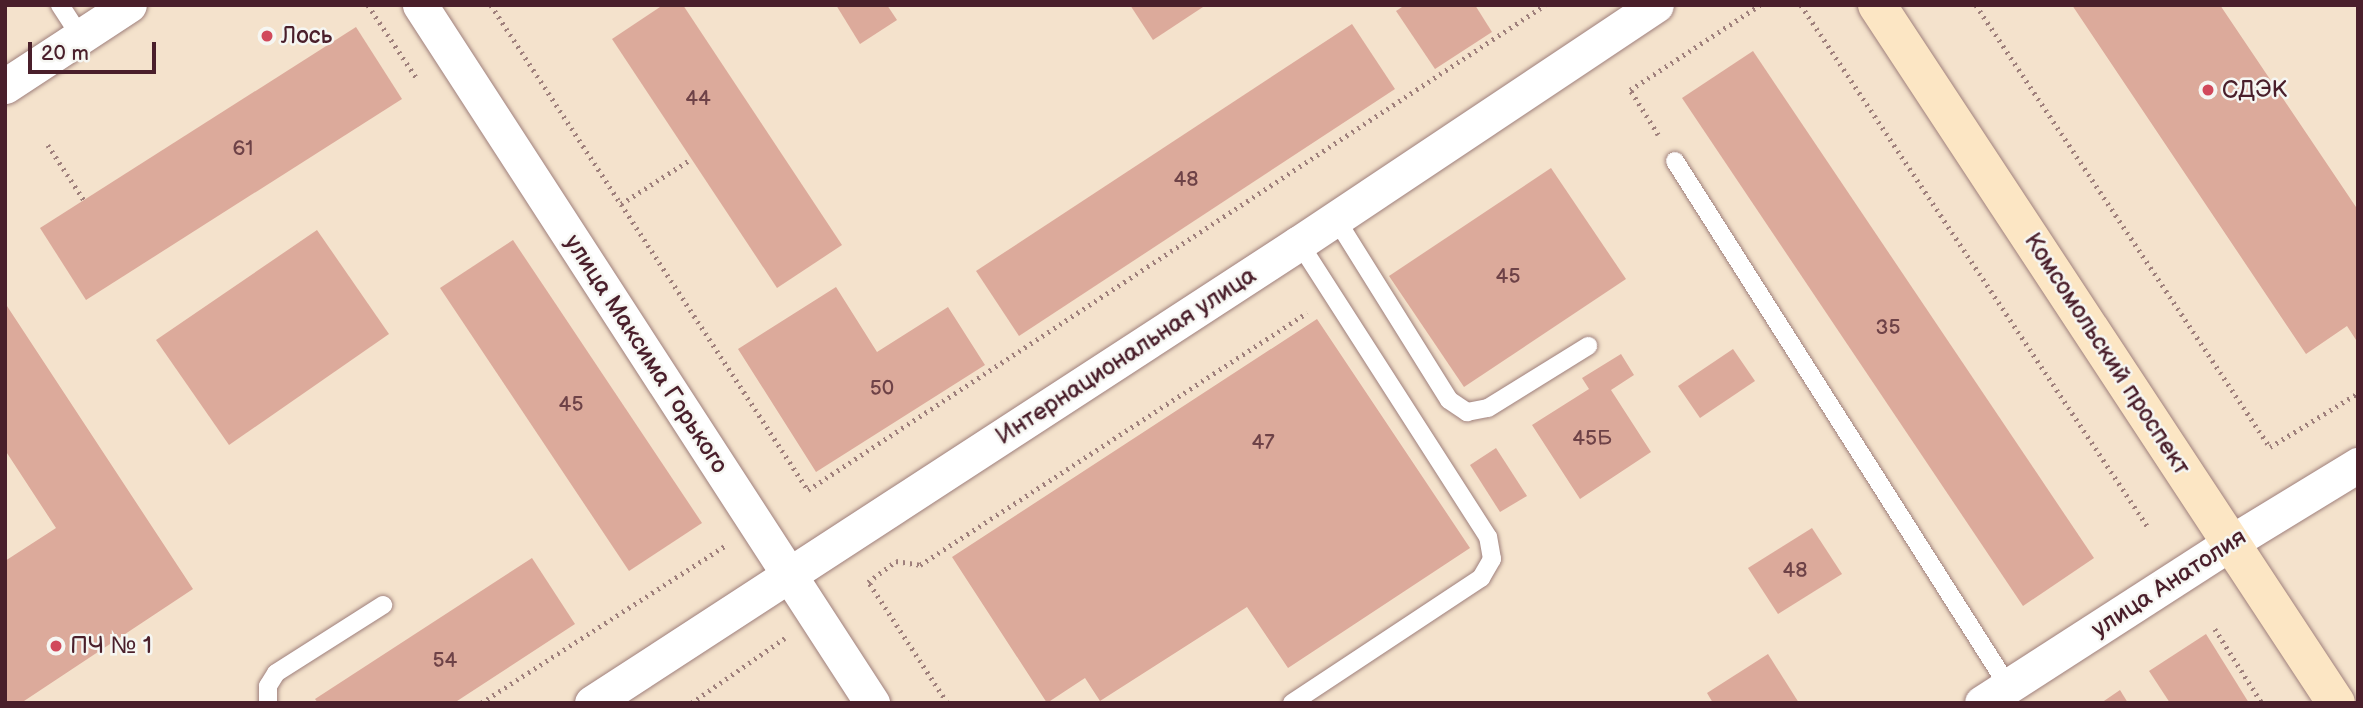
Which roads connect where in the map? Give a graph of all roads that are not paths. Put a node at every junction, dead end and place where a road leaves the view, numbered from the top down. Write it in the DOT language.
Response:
graph roads {
  1 [pos="60,5"];
  2 [pos="129,5"];
  3 [pos="420,5"];
  4 [pos="1656,5"];
  5 [pos="1877,5"];
  6 [pos="81,37"];
  7 [pos="5,86"];
  8 [pos="1675,161"];
  9 [pos="1336,219"];
  10 [pos="1299,243"];
  11 [pos="1588,346"];
  12 [pos="2358,465"];
  13 [pos="2230,543"];
  14 [pos="791,575"];
  15 [pos="383,605"];
  16 [pos="1995,694"];
  17 [pos="867,701"];
  18 [pos="268,703"];
  19 [pos="592,703"];
  20 [pos="1292,703"];
  21 [pos="2336,703"];
  1 -- 6 [label="lane"];
  2 -- 6 [label="street"];
  3 -- 14 [label="street, улица Максима Горького"];
  4 -- 9 [label="street, Интернациональная улица"];
  5 -- 13 [label="street, Комсомольский проспект"];
  6 -- 7 [label="street"];
  8 -- 16 [label="lane"];
  9 -- 10 [label="street, Интернациональная улица"];
  9 -- 11 [label="lane"];
  10 -- 14 [label="street, Интернациональная улица"];
  10 -- 20 [label="lane"];
  12 -- 13 [label="street, улица Анатолия"];
  13 -- 16 [label="street, улица Анатолия"];
  13 -- 21 [label="street, Комсомольский проспект"];
  14 -- 17 [label="street, улица Максима Горького"];
  14 -- 19 [label="street, Интернациональная улица"];
  15 -- 18 [label="lane"];
}
